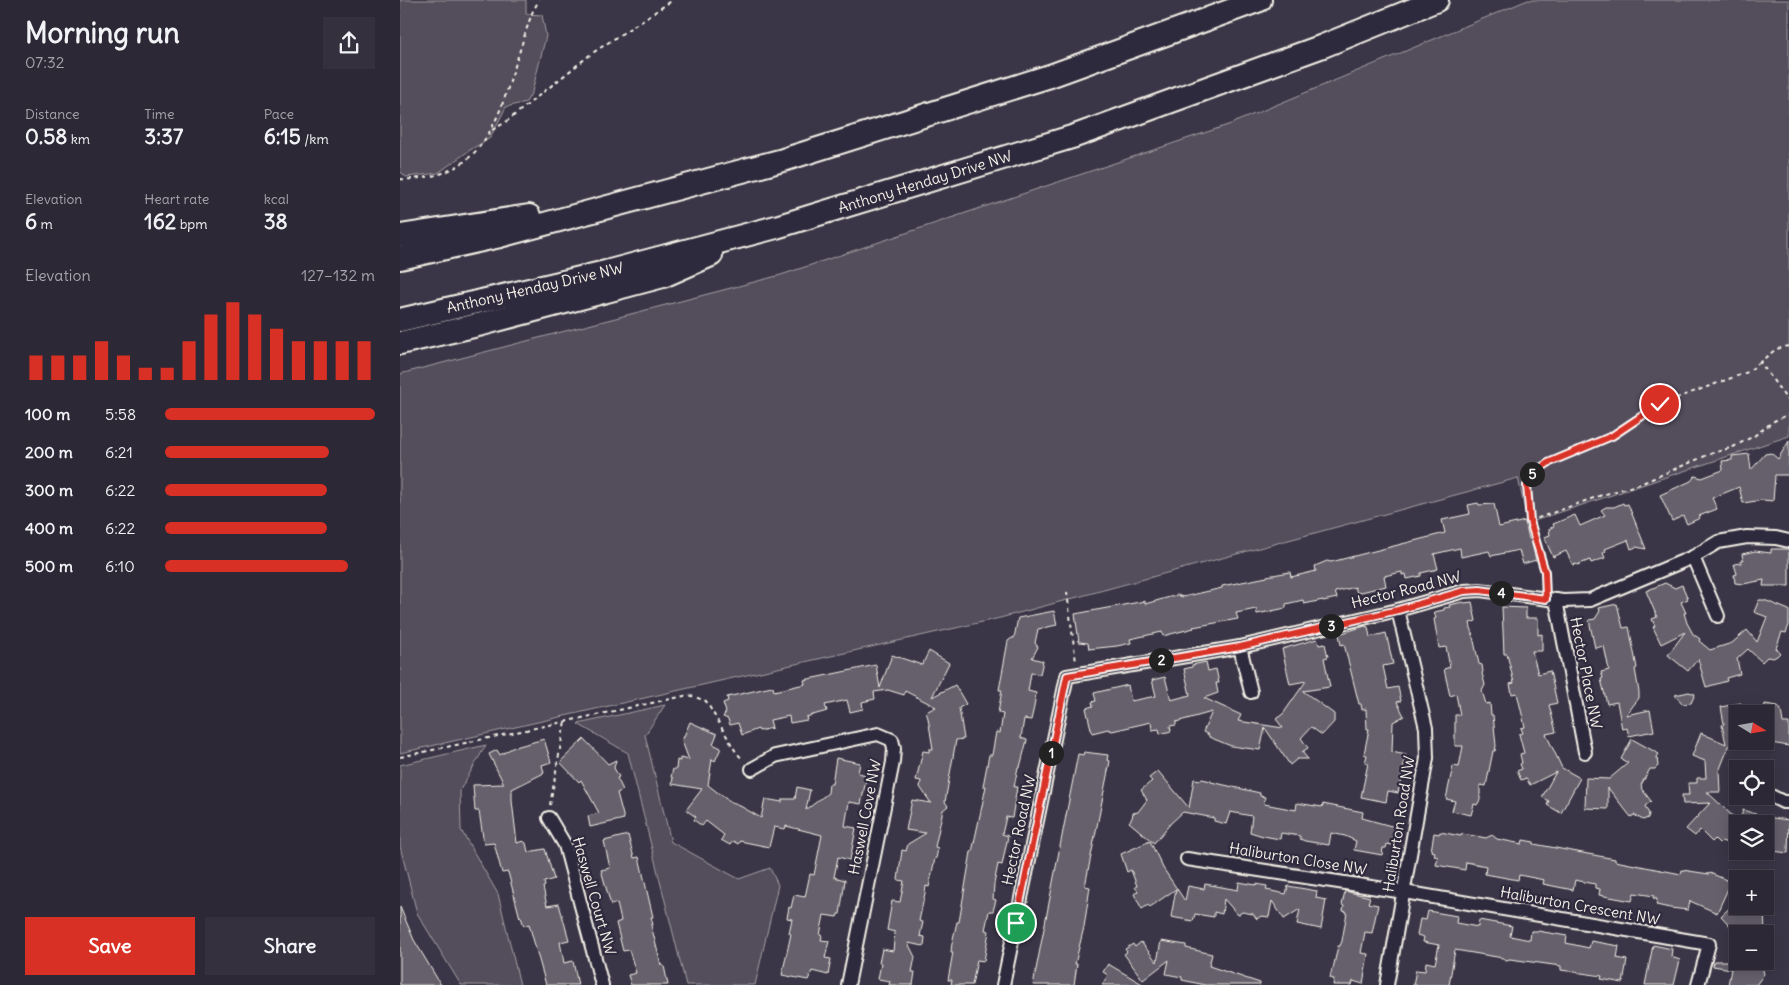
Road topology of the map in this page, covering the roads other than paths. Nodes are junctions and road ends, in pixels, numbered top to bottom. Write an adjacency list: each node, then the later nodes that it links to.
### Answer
1 (1260, 0): 3 (highway)
2 (1437, 0): 4 (highway, Anthony Henday Drive NW)
3 (622, 204): 5 (highway); 6 (highway)
4 (776, 227): 7 (highway, Anthony Henday Drive NW); 8 (highway)
5 (400, 236)
6 (400, 258)
7 (400, 320)
8 (400, 343)
9 (1789, 541): 10 (street, Hector Road NW)
10 (1693, 557): 11 (street, Hector Road NW); 13 (street)
11 (1551, 600): 12 (street, Hector Road NW); 16 (street, Hector Place NW)
12 (1398, 610): 14 (street, Hector Road NW); 22 (street, Haliburton Road NW)
13 (1718, 616)
14 (1240, 647): 15 (street); 25 (street, Hector Road NW)
15 (1251, 692)
16 (1585, 752)
17 (752, 769): 24 (street, Haswell Cove NW)
18 (1774, 798): 19 (street)
19 (1789, 802)
20 (549, 818): 23 (street, Haswell Court NW)
21 (1188, 859): 22 (street, Haliburton Close NW)
22 (1404, 892): 26 (street, Haliburton Road NW); 27 (street, Haliburton Crescent NW)
23 (602, 985)
24 (848, 985)
25 (1003, 985)
26 (1387, 985)
27 (1698, 985)

